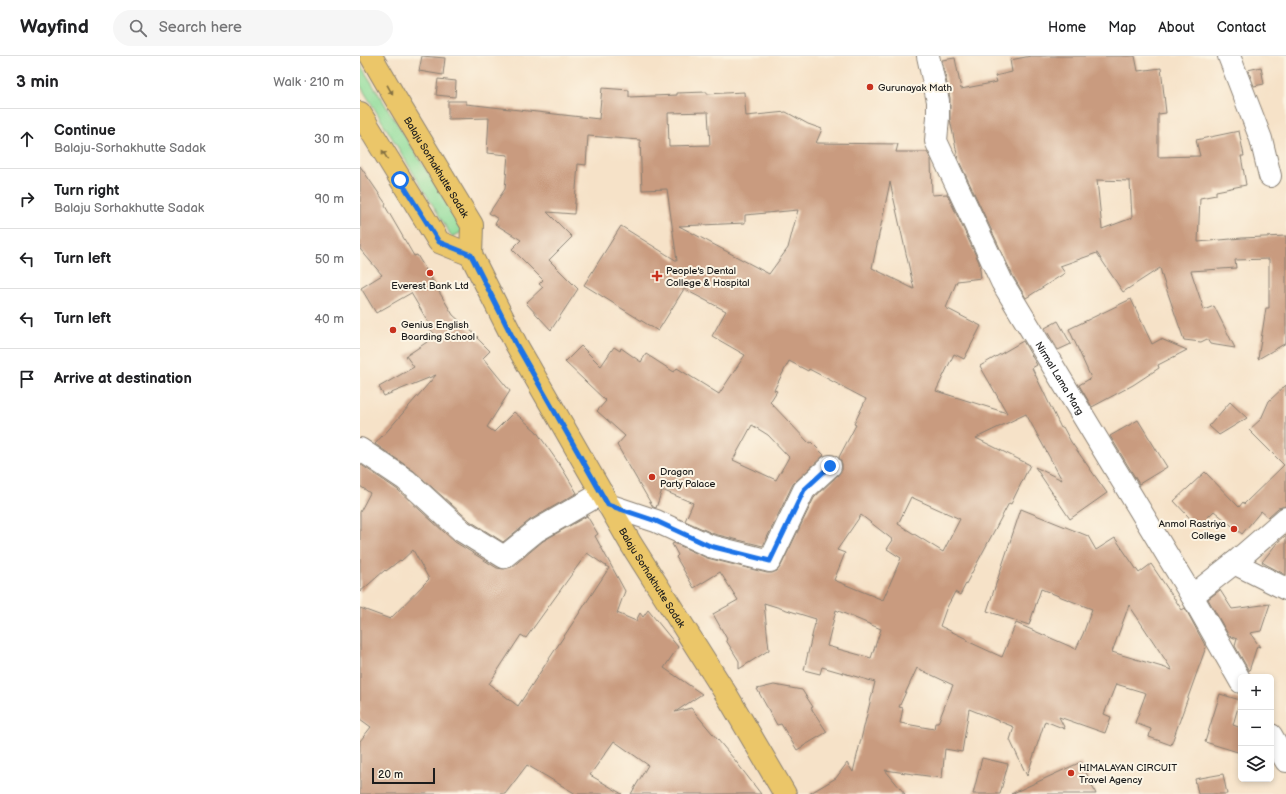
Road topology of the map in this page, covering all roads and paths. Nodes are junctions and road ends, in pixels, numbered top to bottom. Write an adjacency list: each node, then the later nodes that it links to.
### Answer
1 (371, 56): 6 (main road, Balaju Sorhakhutte Sadak, one-way to 6)
2 (928, 56): 13 (street, Nirmal Lama Marg)
3 (1229, 56): 5 (street)
4 (360, 113): 6 (main road, one-way to 4)
5 (1270, 176)
6 (471, 255): 9 (main road, Balaju Sorhakhutte Sadak)
7 (360, 448): 9 (street)
8 (830, 466): 9 (street)
9 (605, 499): 17 (main road, Balaju Sorhakhutte Sadak)
10 (1286, 518): 11 (street)
11 (1234, 563): 12 (street); 13 (street)
12 (1286, 589)
13 (1192, 596): 14 (street, Nirmal Lama Marg)
14 (1238, 677)
15 (1274, 740): 16 (street)
16 (1286, 761)
17 (785, 794)

